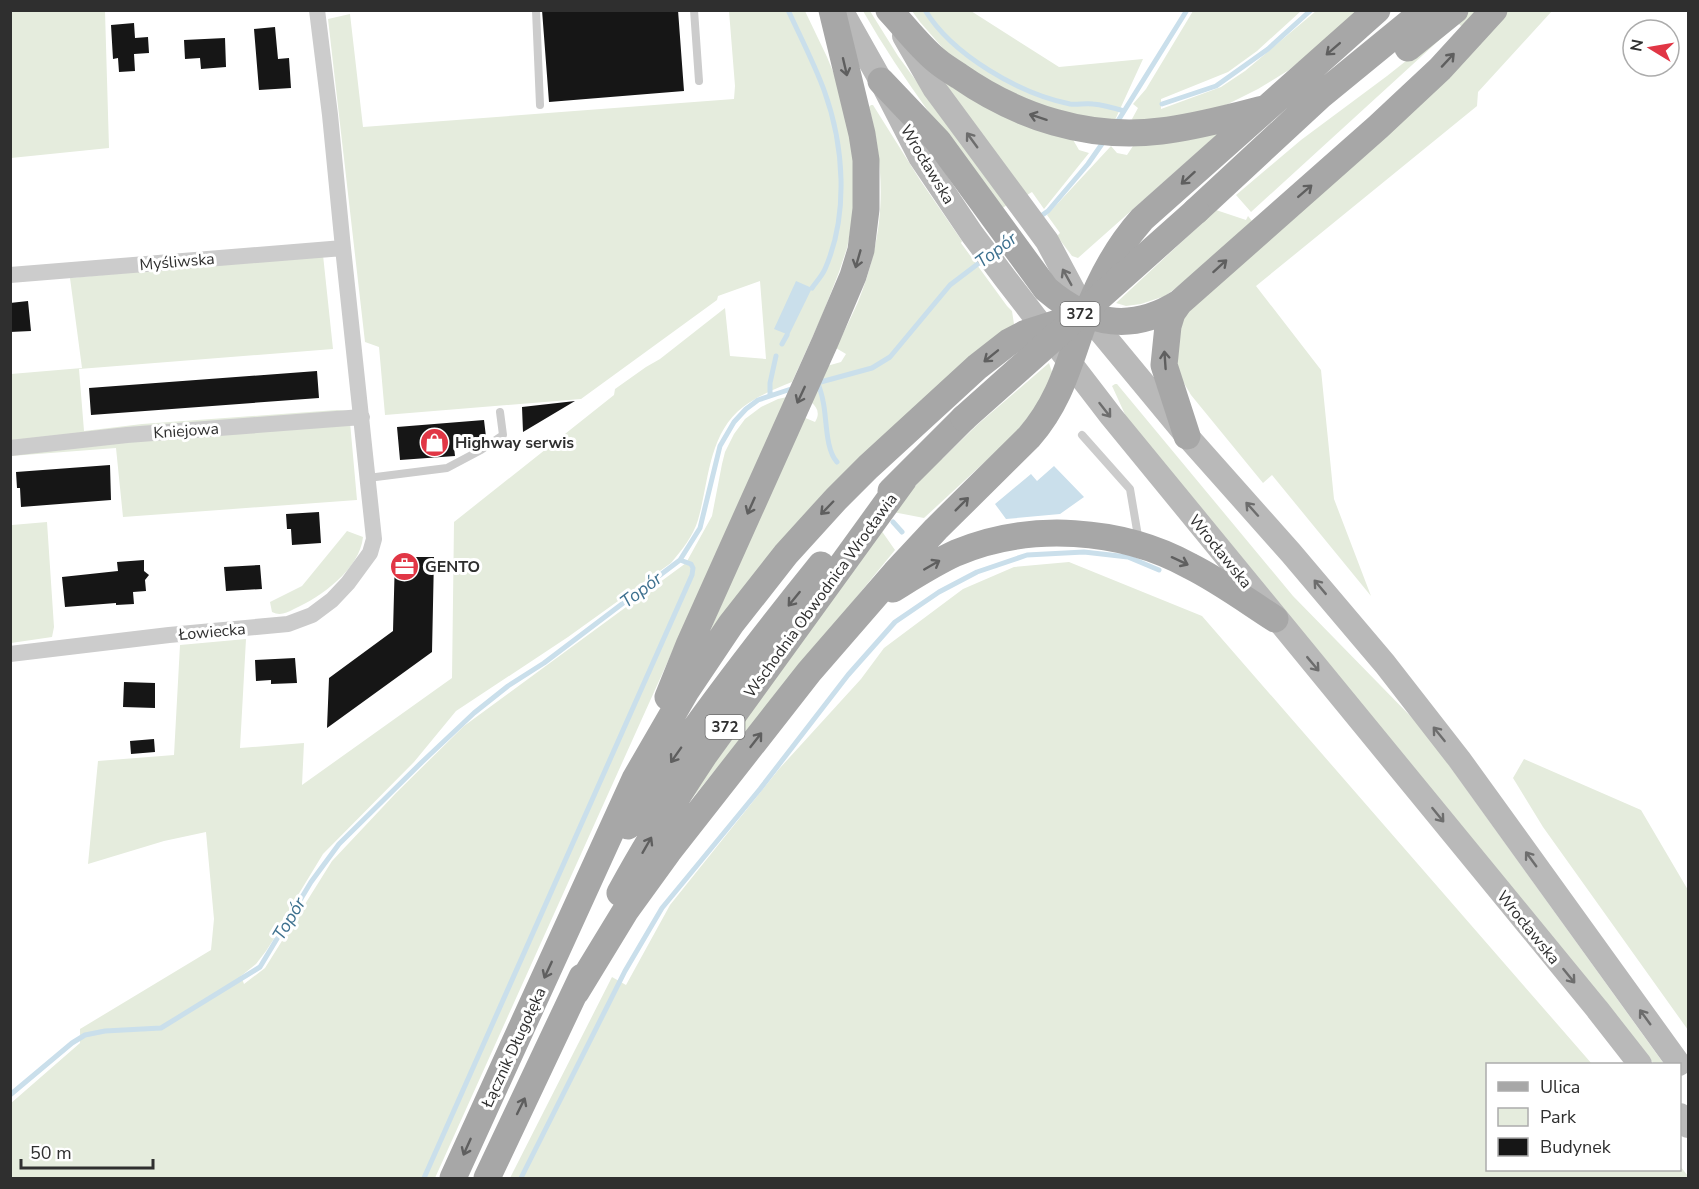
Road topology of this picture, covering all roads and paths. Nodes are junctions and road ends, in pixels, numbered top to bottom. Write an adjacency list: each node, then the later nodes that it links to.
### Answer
1 (317, 10): 17 (street)
2 (536, 10): 13 (lane)
3 (694, 10): 11 (lane)
4 (832, 10): 34 (main road, one-way to 34)
5 (841, 10): 12 (main road)
6 (889, 10): 14 (main road, one-way to 6); 20 (main road, one-way to 6)
7 (1377, 10): 14 (main road, one-way to 14)
8 (1425, 10): 15 (main road, Wschodnia Obwodnica Wrocławia / 372)
9 (1455, 10): 15 (main road, Wschodnia Obwodnica Wrocławia / 372)
10 (1494, 10): 19 (main road, one-way to 10)
11 (699, 81)
12 (881, 81): 16 (main road)
13 (540, 105)
14 (1265, 109): 20 (main road, one-way to 20)
15 (1235, 175): 29 (main road, Wschodnia Obwodnica Wrocławia / 372, bridge)
16 (983, 227): 20 (main road); 21 (main road, Wrocławska)
17 (343, 248): 18 (street, Myśliwska); 24 (street)
18 (10, 274)
19 (1179, 303): 20 (main road); 26 (main road, one-way to 19)
20 (1086, 314): 21 (main road); 22 (main road); 26 (main road)
21 (1042, 328): 22 (main road, Wrocławska); 34 (main road, one-way to 34)
22 (1070, 363): 31 (main road, one-way to 22); 32 (main road, Wrocławska, one-way to 32)
23 (500, 412): 28 (lane)
24 (362, 417): 27 (street, Kniejowa); 28 (street)
25 (1082, 435): 30 (lane)
26 (1187, 436): 38 (main road, one-way to 26)
27 (10, 448)
28 (368, 478): 33 (street, Łowiecka)
29 (904, 479): 35 (main road, Wschodnia Obwodnica Wrocławia / 372, one-way to 35); 36 (main road, Wschodnia Obwodnica Wrocławia / 372, one-way to 29)
30 (1140, 545): 31 (main road, one-way to 30); 32 (main road, one-way to 32)
31 (864, 608): 36 (main road, one-way to 31)
32 (1275, 619): 37 (main road, Wrocławska, one-way to 37)
33 (10, 654)
34 (635, 779): 35 (main road)
35 (573, 916): 39 (main road, Łącznik Długołęka / 372, one-way to 39)
36 (576, 993): 40 (main road, Łącznik Długołęka / 372, one-way to 36)
37 (1638, 1063)
38 (1678, 1063)
39 (453, 1179)
40 (487, 1179)

